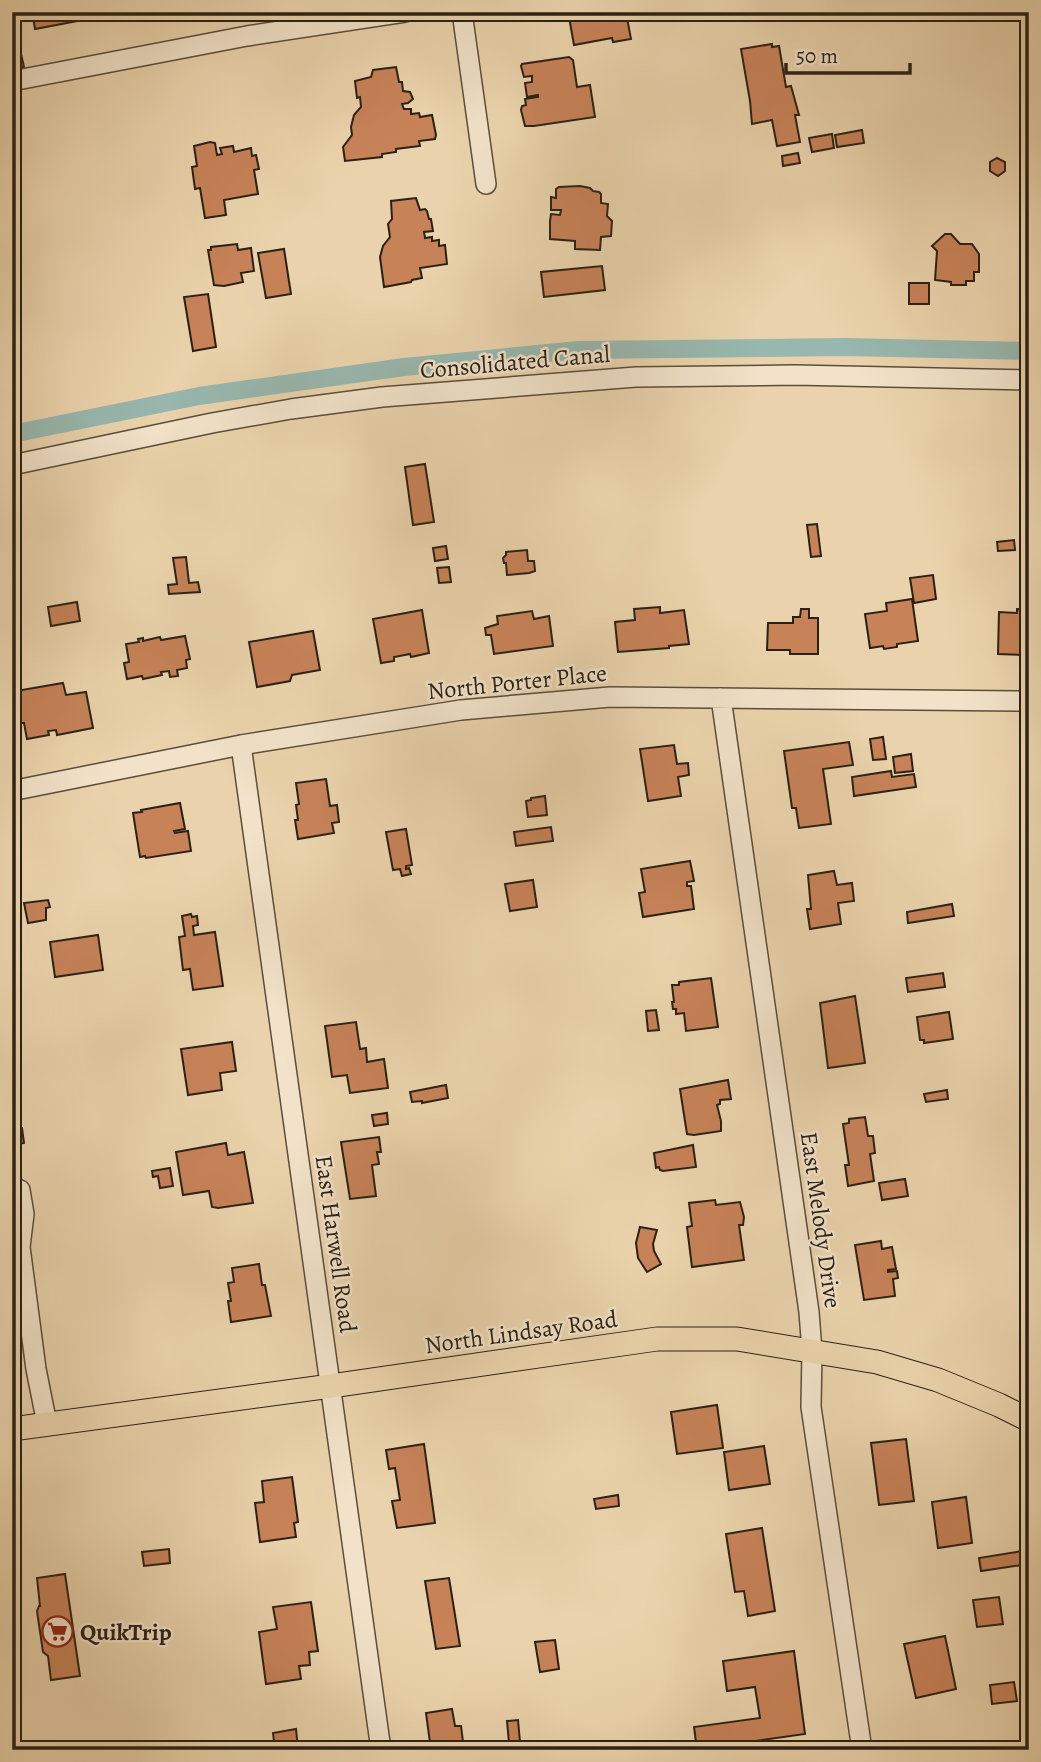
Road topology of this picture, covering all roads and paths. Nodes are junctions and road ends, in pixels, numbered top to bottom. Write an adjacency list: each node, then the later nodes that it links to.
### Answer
1 (405, 12): 3 (street)
2 (462, 12): 4 (street)
3 (12, 80)
4 (486, 184)
5 (1029, 380): 6 (street, Consolidated Canal)
6 (12, 465)
7 (721, 698): 8 (street, North Porter Place); 9 (street, North Porter Place); 15 (street, East Melody Drive)
8 (1029, 701)
9 (241, 745): 10 (street, North Porter Place); 16 (street, East Harwell Road)
10 (16, 790)
11 (12, 1186): 12 (street)
12 (17, 1227): 13 (street)
13 (18, 1277): 14 (street)
14 (21, 1324): 18 (street)
15 (812, 1351): 16 (main road, North Lindsay Road); 17 (main road, North Lindsay Road); 21 (street, East Melody Drive)
16 (331, 1386): 18 (main road, North Lindsay Road); 20 (street, East Harwell Road)
17 (1029, 1420)
18 (47, 1424): 19 (main road, North Lindsay Road)
19 (12, 1429)
20 (381, 1750)
21 (862, 1750)

